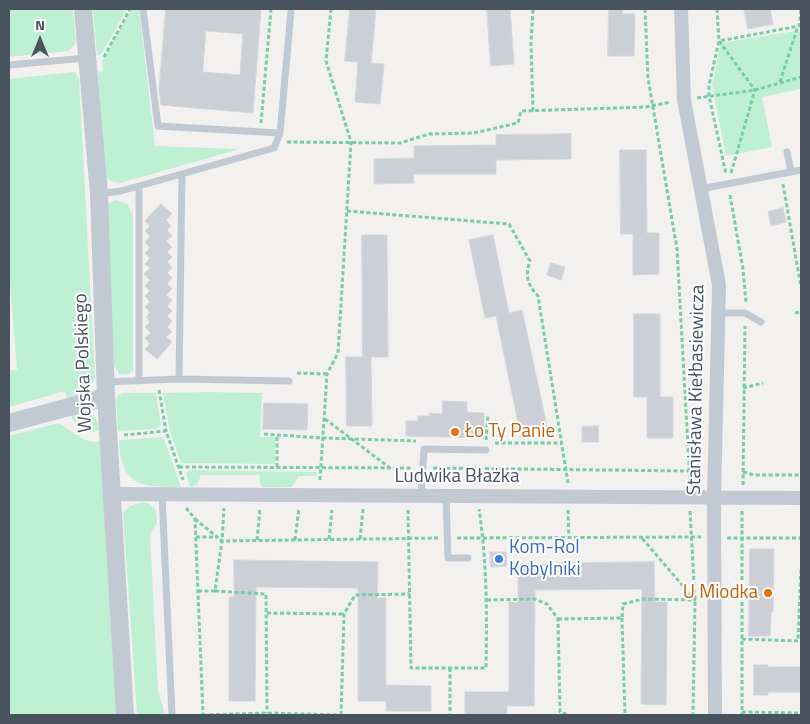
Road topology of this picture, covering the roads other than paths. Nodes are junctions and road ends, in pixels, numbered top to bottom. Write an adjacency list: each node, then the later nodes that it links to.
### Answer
1 (83, 9): 5 (street, Wojska Polskiego)
2 (144, 9): 7 (lane)
3 (681, 9): 13 (street, Stanisława Kiełbasiewicza)
4 (291, 11): 7 (lane)
5 (86, 58): 6 (lane); 14 (street, Wojska Polskiego)
6 (9, 65)
7 (280, 133): 11 (lane)
8 (787, 152): 10 (lane)
9 (801, 170): 10 (lane)
10 (791, 172): 13 (lane)
11 (182, 174): 12 (lane); 17 (lane)
12 (139, 186): 14 (lane); 18 (lane)
13 (700, 188): 15 (street, Stanisława Kiełbasiewicza)
14 (99, 194): 20 (street, Wojska Polskiego)
15 (718, 313): 16 (lane); 27 (street, Stanisława Kiełbasiewicza)
16 (761, 322)
17 (179, 379): 18 (lane); 19 (lane)
18 (139, 380): 20 (lane)
19 (289, 381)
20 (105, 390): 21 (street); 23 (street, Wojska Polskiego)
21 (9, 423)
22 (486, 447): 25 (lane)
23 (112, 494): 24 (street, Ludwika Błażka); 30 (street, Wojska Polskiego)
24 (162, 494): 25 (street, Ludwika Błażka); 31 (lane)
25 (414, 496): 26 (street, Ludwika Błażka)
26 (446, 496): 27 (street, Ludwika Błażka); 29 (lane)
27 (714, 498): 28 (street, Ludwika Błażka); 32 (street, Stanisława Kiełbasiewicza)
28 (801, 498)
29 (468, 558)
30 (125, 715)
31 (172, 715)
32 (715, 715)

